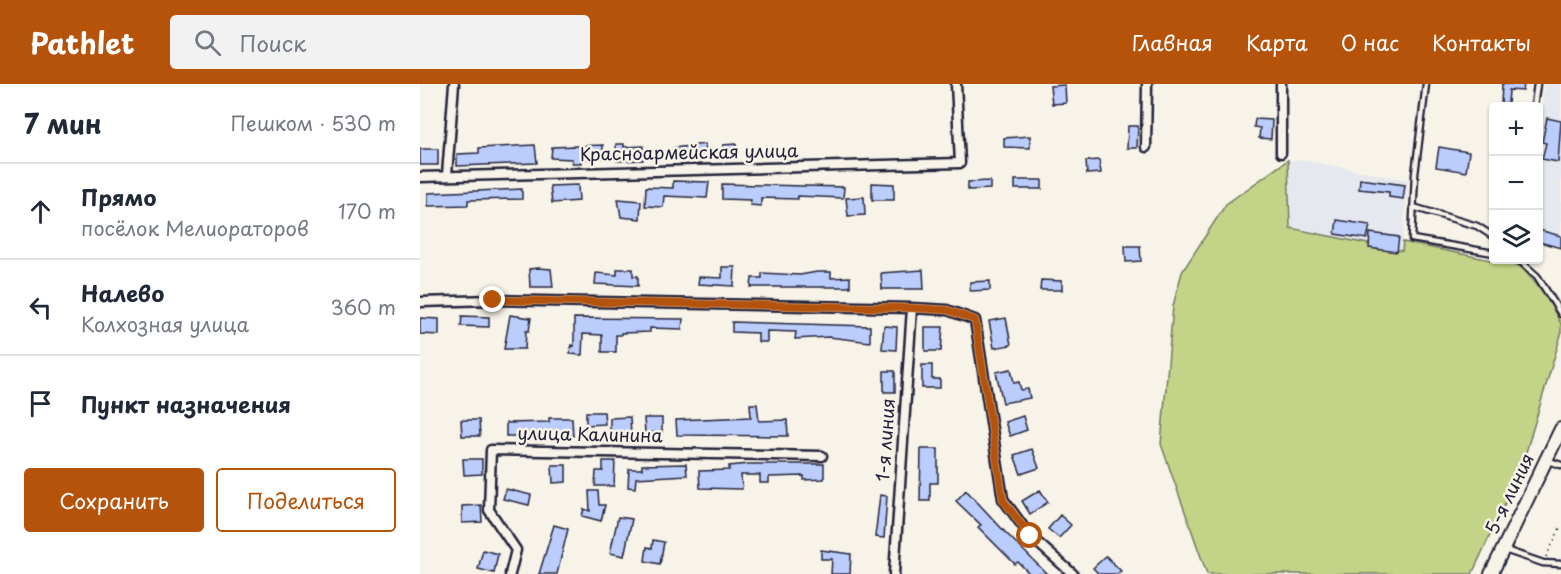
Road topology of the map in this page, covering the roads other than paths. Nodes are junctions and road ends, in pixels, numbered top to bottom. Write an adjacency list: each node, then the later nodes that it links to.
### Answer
1 (454, 84): 10 (street)
2 (956, 84): 10 (street, Красноармейская улица)
3 (1147, 84): 8 (street)
4 (1281, 84): 9 (street)
5 (1426, 84): 12 (lane)
6 (1537, 84): 7 (lane)
7 (1535, 102)
8 (1146, 147)
9 (1281, 153)
10 (447, 175): 11 (street, Красноармейская улица)
11 (420, 177)
12 (1413, 207): 13 (lane); 14 (lane)
13 (1489, 233)
14 (1489, 252)
15 (1524, 264): 18 (lane)
16 (420, 302): 17 (street)
17 (912, 308): 26 (street, 1-я линия); 27 (street)
18 (1561, 314)
19 (1561, 429): 21 (street, 5-я линия)
20 (822, 456): 25 (street, улица Калинина)
21 (1546, 460): 22 (lane); 23 (street, 5-я линия)
22 (1561, 465)
23 (1503, 549): 24 (lane); 28 (street, 5-я линия)
24 (1561, 564)
25 (510, 574)
26 (894, 574)
27 (1073, 574)
28 (1491, 574)

